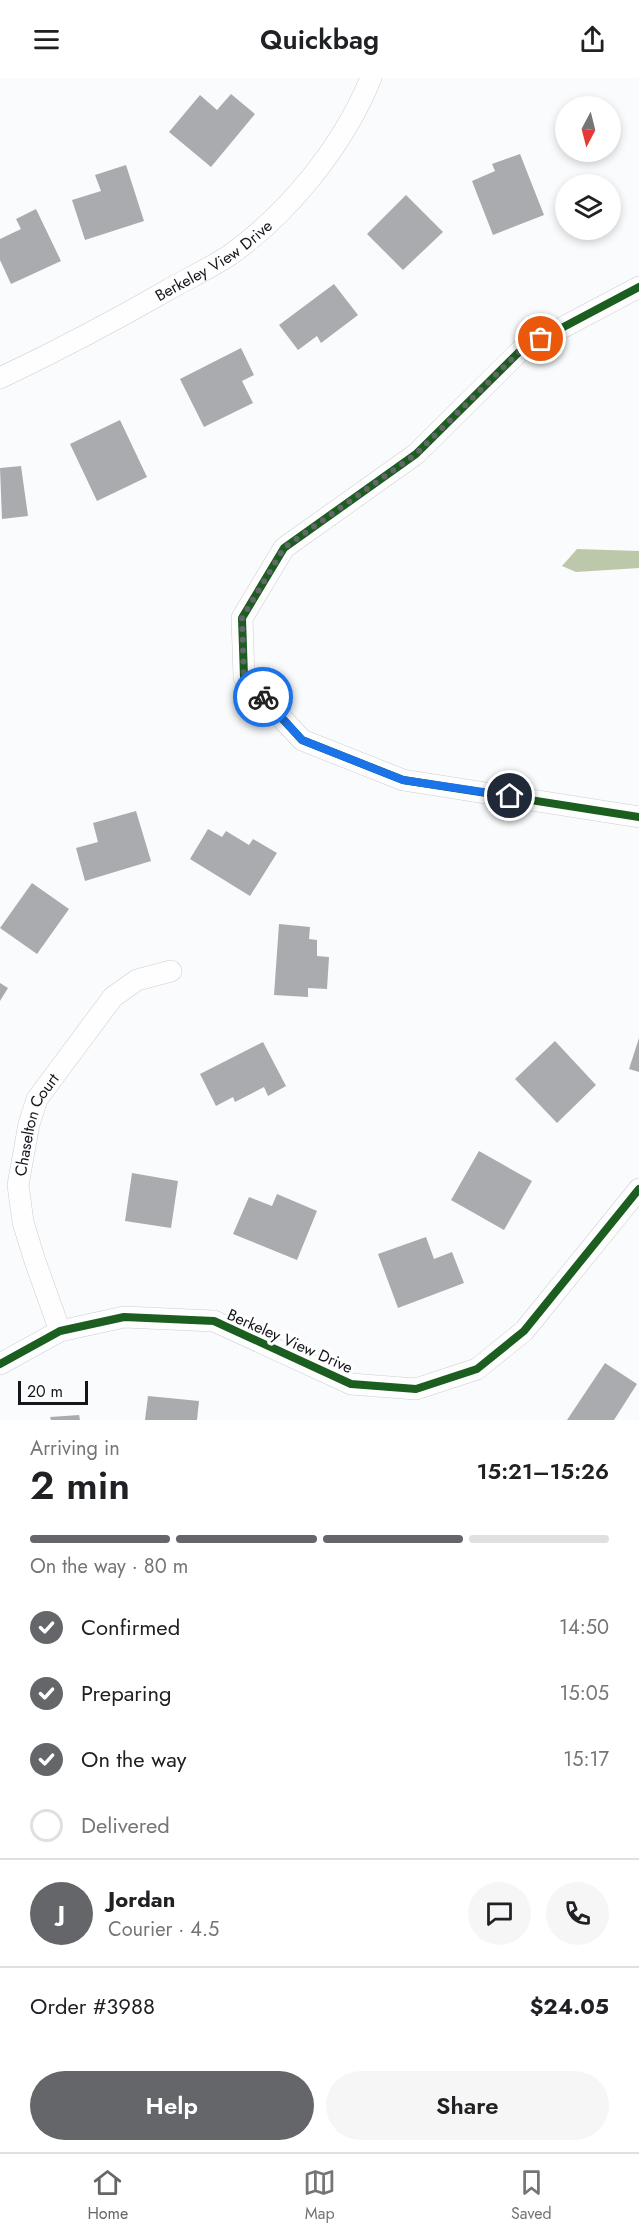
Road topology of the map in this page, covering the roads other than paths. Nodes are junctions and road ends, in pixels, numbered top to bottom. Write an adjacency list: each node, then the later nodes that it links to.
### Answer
1 (371, 78): 3 (street, Berkeley View Drive)
2 (639, 287): 4 (street)
3 (0, 378)
4 (639, 817)
5 (171, 971): 7 (street, Chaselton Court)
6 (639, 1189): 7 (street, Berkeley View Drive)
7 (60, 1331): 8 (street, Berkeley View Drive)
8 (0, 1364)

